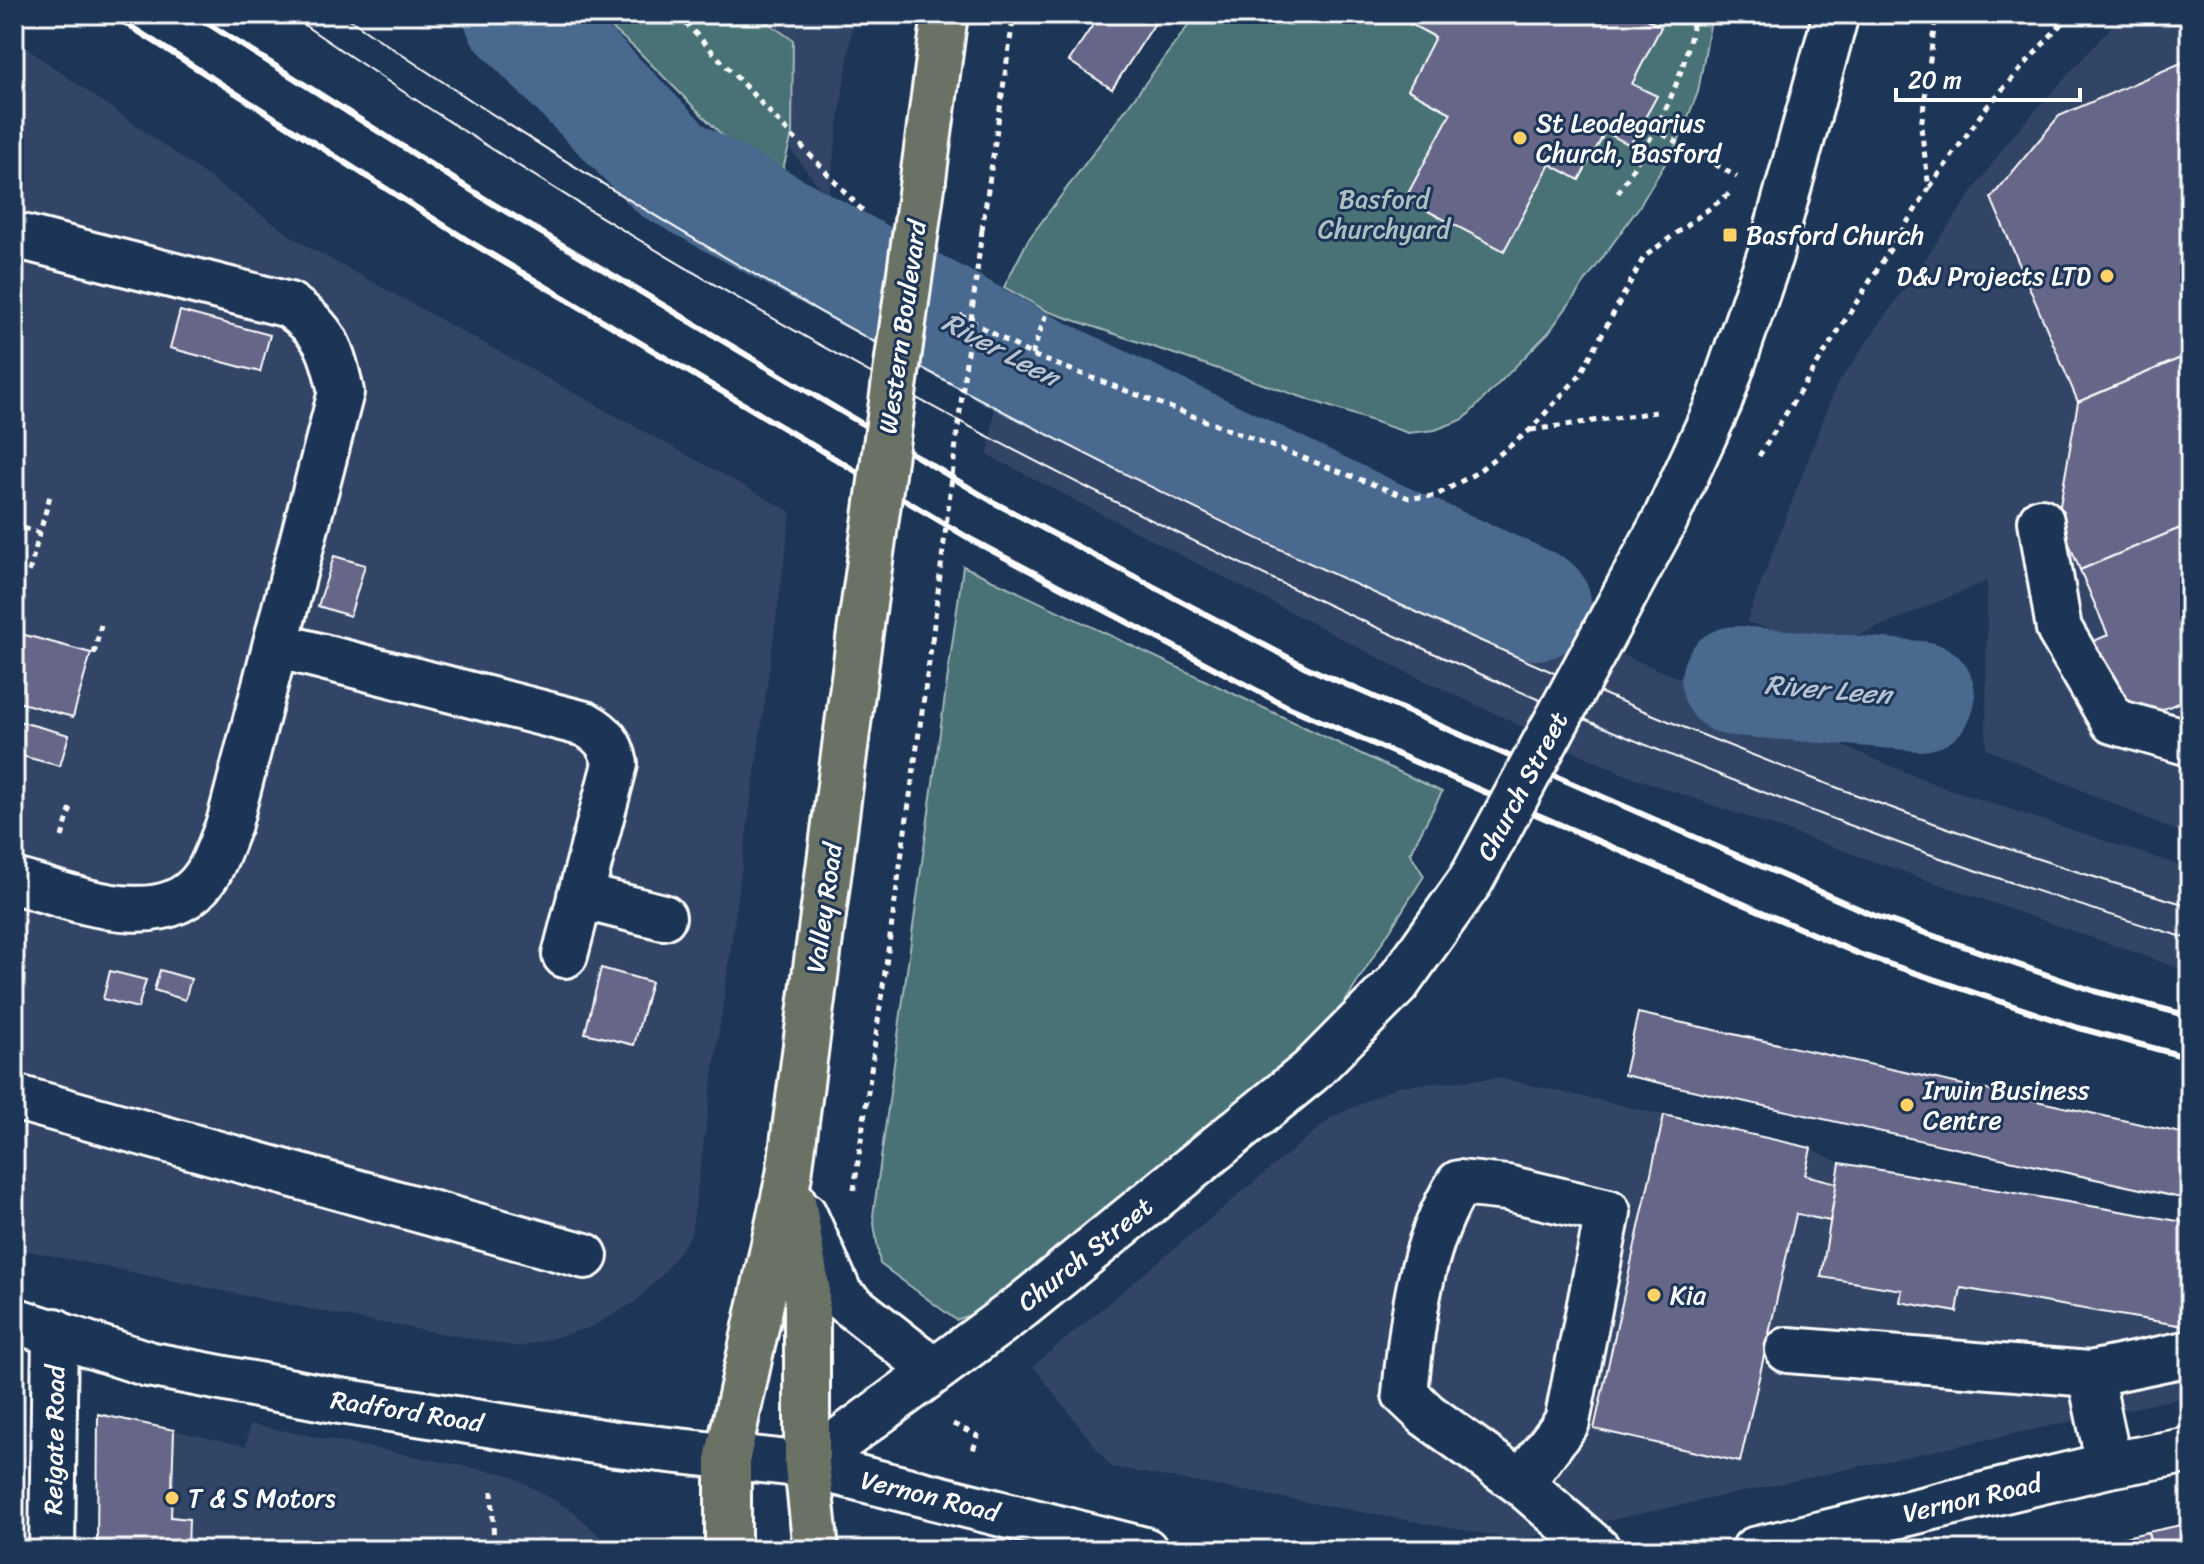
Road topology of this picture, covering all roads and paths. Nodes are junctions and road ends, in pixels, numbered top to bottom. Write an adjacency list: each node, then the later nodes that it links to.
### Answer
1 (677, 14): 14 (path)
2 (945, 14): 28 (highway, Western Boulevard, bridge)
3 (1014, 14): 40 (path, bridge)
4 (1694, 14): 9 (path)
5 (1836, 14): 19 (street, Church Street)
6 (1936, 14): 11 (path)
7 (2070, 14): 11 (path)
8 (1642, 122): 9 (path)
9 (1656, 130): 10 (path); 13 (path)
10 (1744, 182)
11 (1929, 188): 21 (path)
12 (1732, 191): 20 (path)
13 (1618, 193)
14 (868, 216)
15 (14, 235): 29 (street)
16 (951, 306): 18 (path)
17 (1047, 311): 18 (path)
18 (1032, 355): 20 (path)
19 (1719, 403): 20 (path); 45 (street, Church Street, bridge)
20 (1530, 430)
21 (1755, 463)
22 (51, 492): 25 (path)
23 (2041, 521): 31 (street)
24 (23, 528): 25 (path)
25 (40, 533): 26 (path)
26 (29, 572)
27 (101, 625): 30 (path)
28 (859, 640): 39 (highway, Valley Road)
29 (276, 645): 34 (street); 35 (street)
30 (94, 654)
31 (2190, 743)
32 (72, 804): 33 (path)
33 (60, 843)
34 (14, 881)
35 (580, 896): 36 (street); 37 (street)
36 (663, 917)
37 (565, 955)
38 (14, 1097): 41 (street)
39 (789, 1175): 45 (street); 48 (highway, Valley Road); 49 (highway, Valley Road)
40 (854, 1192)
41 (585, 1256)
42 (34, 1326): 48 (street, Radford Road); 54 (street, Reigate Road)
43 (1788, 1350): 46 (street)
44 (2190, 1353): 46 (street)
45 (934, 1370): 49 (street, Church Street)
46 (2090, 1374): 50 (street)
47 (2190, 1450): 50 (street, Vernon Road)
48 (728, 1456): 49 (street, Radford Road); 56 (highway, Valley Road)
49 (807, 1465): 53 (street, Vernon Road); 57 (highway, Valley Road)
50 (2109, 1465): 59 (street, Vernon Road)
51 (1521, 1483): 51 (street); 58 (street)
52 (492, 1491): 55 (path)
53 (1135, 1549)
54 (52, 1550)
55 (494, 1550)
56 (728, 1550)
57 (816, 1550)
58 (1598, 1550)
59 (1754, 1550)

